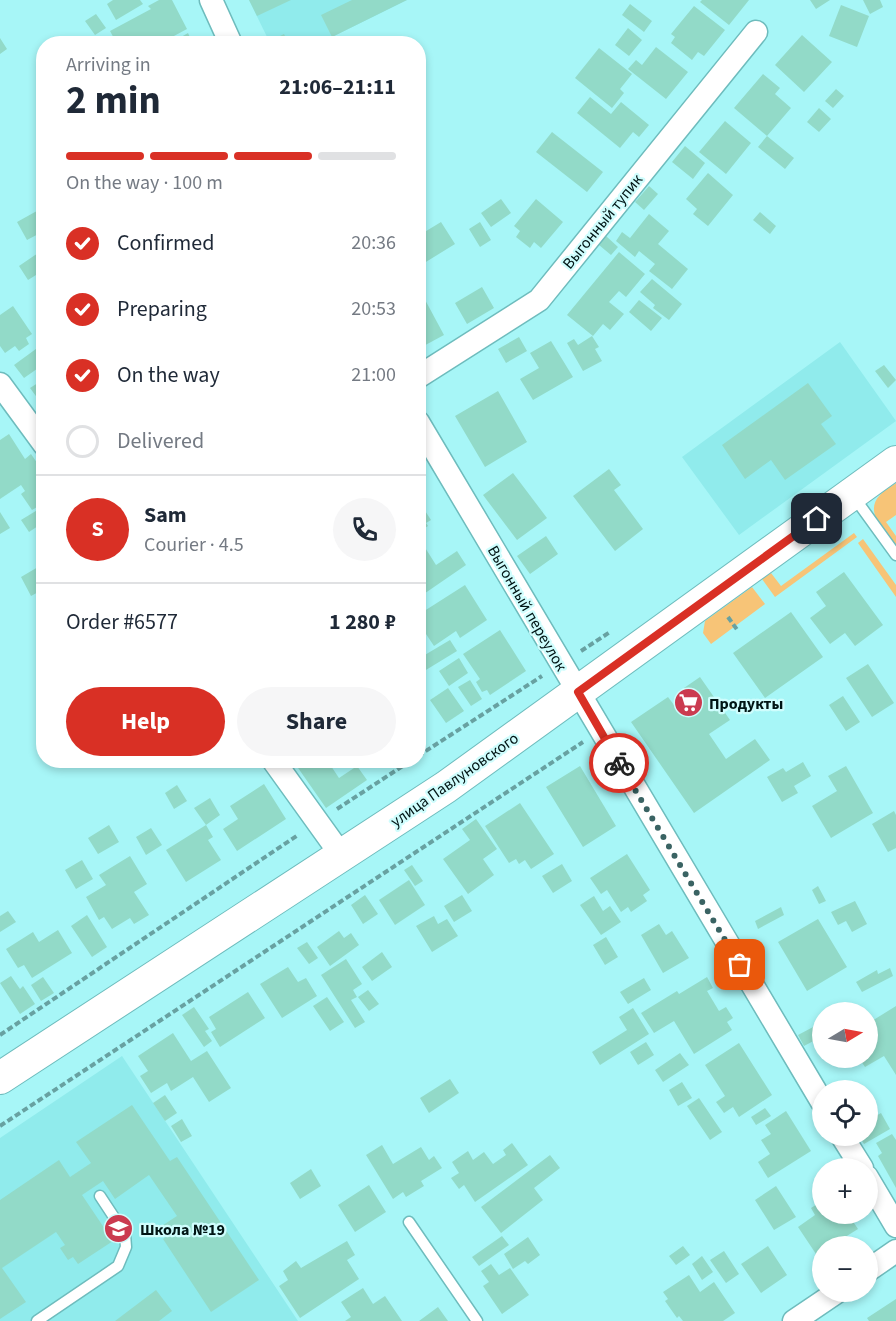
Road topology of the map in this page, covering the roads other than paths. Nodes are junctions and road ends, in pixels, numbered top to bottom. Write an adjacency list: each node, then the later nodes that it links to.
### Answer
1 (211, 0): 3 (street)
2 (756, 32): 4 (street, Выгонный тупик)
3 (227, 36)
4 (426, 372)
5 (0, 384): 6 (street)
6 (36, 433)
7 (426, 436): 11 (street, Выгонный переулок)
8 (896, 462): 9 (street, улица Павлуновского)
9 (852, 494): 10 (lane); 11 (street, улица Павлуновского)
10 (896, 555)
11 (578, 692): 13 (street, улица Павлуновского); 15 (street, Выгонный переулок)
12 (279, 768): 13 (street)
13 (342, 856): 14 (street, улица Павлуновского)
14 (0, 1078)
15 (812, 1085)
16 (100, 1196): 23 (lane)
17 (878, 1196): 19 (street)
18 (409, 1222): 24 (lane)
19 (896, 1226)
20 (896, 1251): 21 (street)
21 (878, 1263)
22 (822, 1302): 25 (street)
23 (37, 1321)
24 (477, 1321)
25 (794, 1321)

